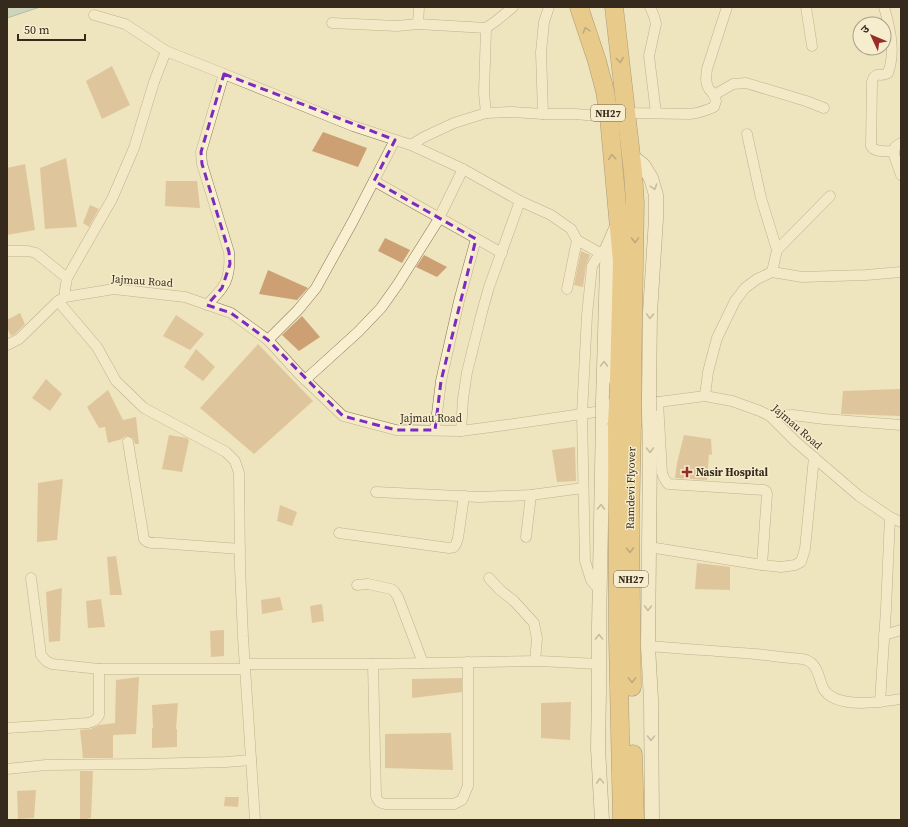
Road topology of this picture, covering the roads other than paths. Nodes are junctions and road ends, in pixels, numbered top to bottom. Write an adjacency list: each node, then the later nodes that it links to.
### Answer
1 (419, 7): 12 (street)
2 (513, 7): 13 (street)
3 (549, 7): 22 (street)
4 (579, 7): 23 (highway, NH27, one-way to 4)
5 (614, 7): 20 (highway, NH27, one-way to 20)
6 (650, 7): 21 (street)
7 (727, 7): 17 (street)
8 (806, 7): 14 (street)
9 (884, 7): 27 (street)
10 (94, 15): 15 (street)
11 (332, 24): 12 (street)
12 (418, 24): 13 (street)
13 (486, 28): 19 (street)
14 (812, 46)
15 (166, 51): 16 (street); 44 (street)
16 (224, 74): 25 (street); 47 (street)
17 (714, 94): 18 (street); 21 (street)
18 (824, 108)
19 (486, 113): 22 (street); 26 (street)
20 (627, 113): 21 (street); 23 (street); 28 (highway, NH27)
21 (656, 113)
22 (543, 114): 23 (street)
23 (609, 117): 35 (highway, NH27, one-way to 23)
24 (747, 134): 39 (street)
25 (395, 140): 26 (street); 31 (street)
26 (411, 145): 29 (street)
27 (897, 147): 30 (street)
28 (631, 156): 51 (highway, Ramdevi Flyover / NH27, one-way to 51); 53 (main road, one-way to 53)
29 (463, 169): 33 (street); 34 (street)
30 (901, 176)
31 (374, 181): 34 (street); 48 (street)
32 (830, 196): 39 (street)
33 (520, 201): 37 (street); 41 (street)
34 (440, 218): 36 (street); 50 (street)
35 (619, 224): 38 (main road); 51 (highway, Ramdevi Flyover / NH27)
36 (476, 239): 41 (street); 57 (street)
37 (577, 240): 38 (street); 45 (street)
38 (604, 250): 54 (street); 75 (main road, one-way to 38, bridge)
39 (776, 250): 42 (street)
40 (7, 251): 44 (street)
41 (502, 253): 58 (street)
42 (772, 272): 43 (street); 52 (street)
43 (901, 272)
44 (67, 278): 46 (street)
45 (566, 289)
46 (62, 299): 47 (street, Jajmau Road); 49 (street); 70 (street)
47 (207, 304): 48 (street, Jajmau Road)
48 (268, 340): 50 (street, Jajmau Road)
49 (7, 345)
50 (305, 380): 57 (street, Jajmau Road)
51 (626, 383): 93 (highway, Ramdevi Flyover / NH27, bridge); 94 (highway, Ramdevi Flyover / NH27, one-way to 94, bridge)
52 (705, 396): 53 (street, Jajmau Road); 55 (street, Jajmau Road)
53 (652, 403): 54 (street, Jajmau Road); 69 (main road, one-way to 69); 71 (street)
54 (582, 414): 58 (street, Jajmau Road); 61 (street)
55 (770, 416): 56 (street); 60 (street, Jajmau Road)
56 (901, 426)
57 (435, 430): 58 (street, Jajmau Road)
58 (461, 431)
59 (128, 442): 70 (street)
60 (814, 457): 65 (street, Jajmau Road); 71 (street)
61 (583, 488): 63 (street); 75 (street)
62 (376, 492): 64 (street)
63 (531, 495): 64 (street); 68 (street)
64 (464, 496): 67 (street)
65 (890, 516): 66 (street, Jajmau Road); 77 (street)
66 (901, 522)
67 (339, 533)
68 (526, 537)
69 (649, 547): 71 (street); 78 (main road, one-way to 78)
70 (240, 549): 84 (street)
71 (762, 565)
72 (31, 578): 85 (street)
73 (489, 578): 79 (street)
74 (357, 585): 81 (street)
75 (600, 591): 83 (main road, one-way to 75)
76 (901, 630): 77 (street)
77 (884, 635): 87 (street)
78 (648, 646): 87 (street); 95 (main road, one-way to 95)
79 (535, 661): 80 (street); 83 (street)
80 (468, 662): 81 (street); 82 (street)
81 (423, 663): 82 (street)
82 (373, 664): 84 (street)
83 (599, 664): 92 (main road, one-way to 83)
84 (245, 666): 85 (street); 89 (street)
85 (99, 669): 88 (street)
86 (901, 699): 87 (street)
87 (880, 702)
88 (7, 728)
89 (251, 760): 90 (street); 91 (street)
90 (7, 769)
91 (255, 820)
92 (602, 820)
93 (622, 820)
94 (635, 820)
95 (652, 820)

